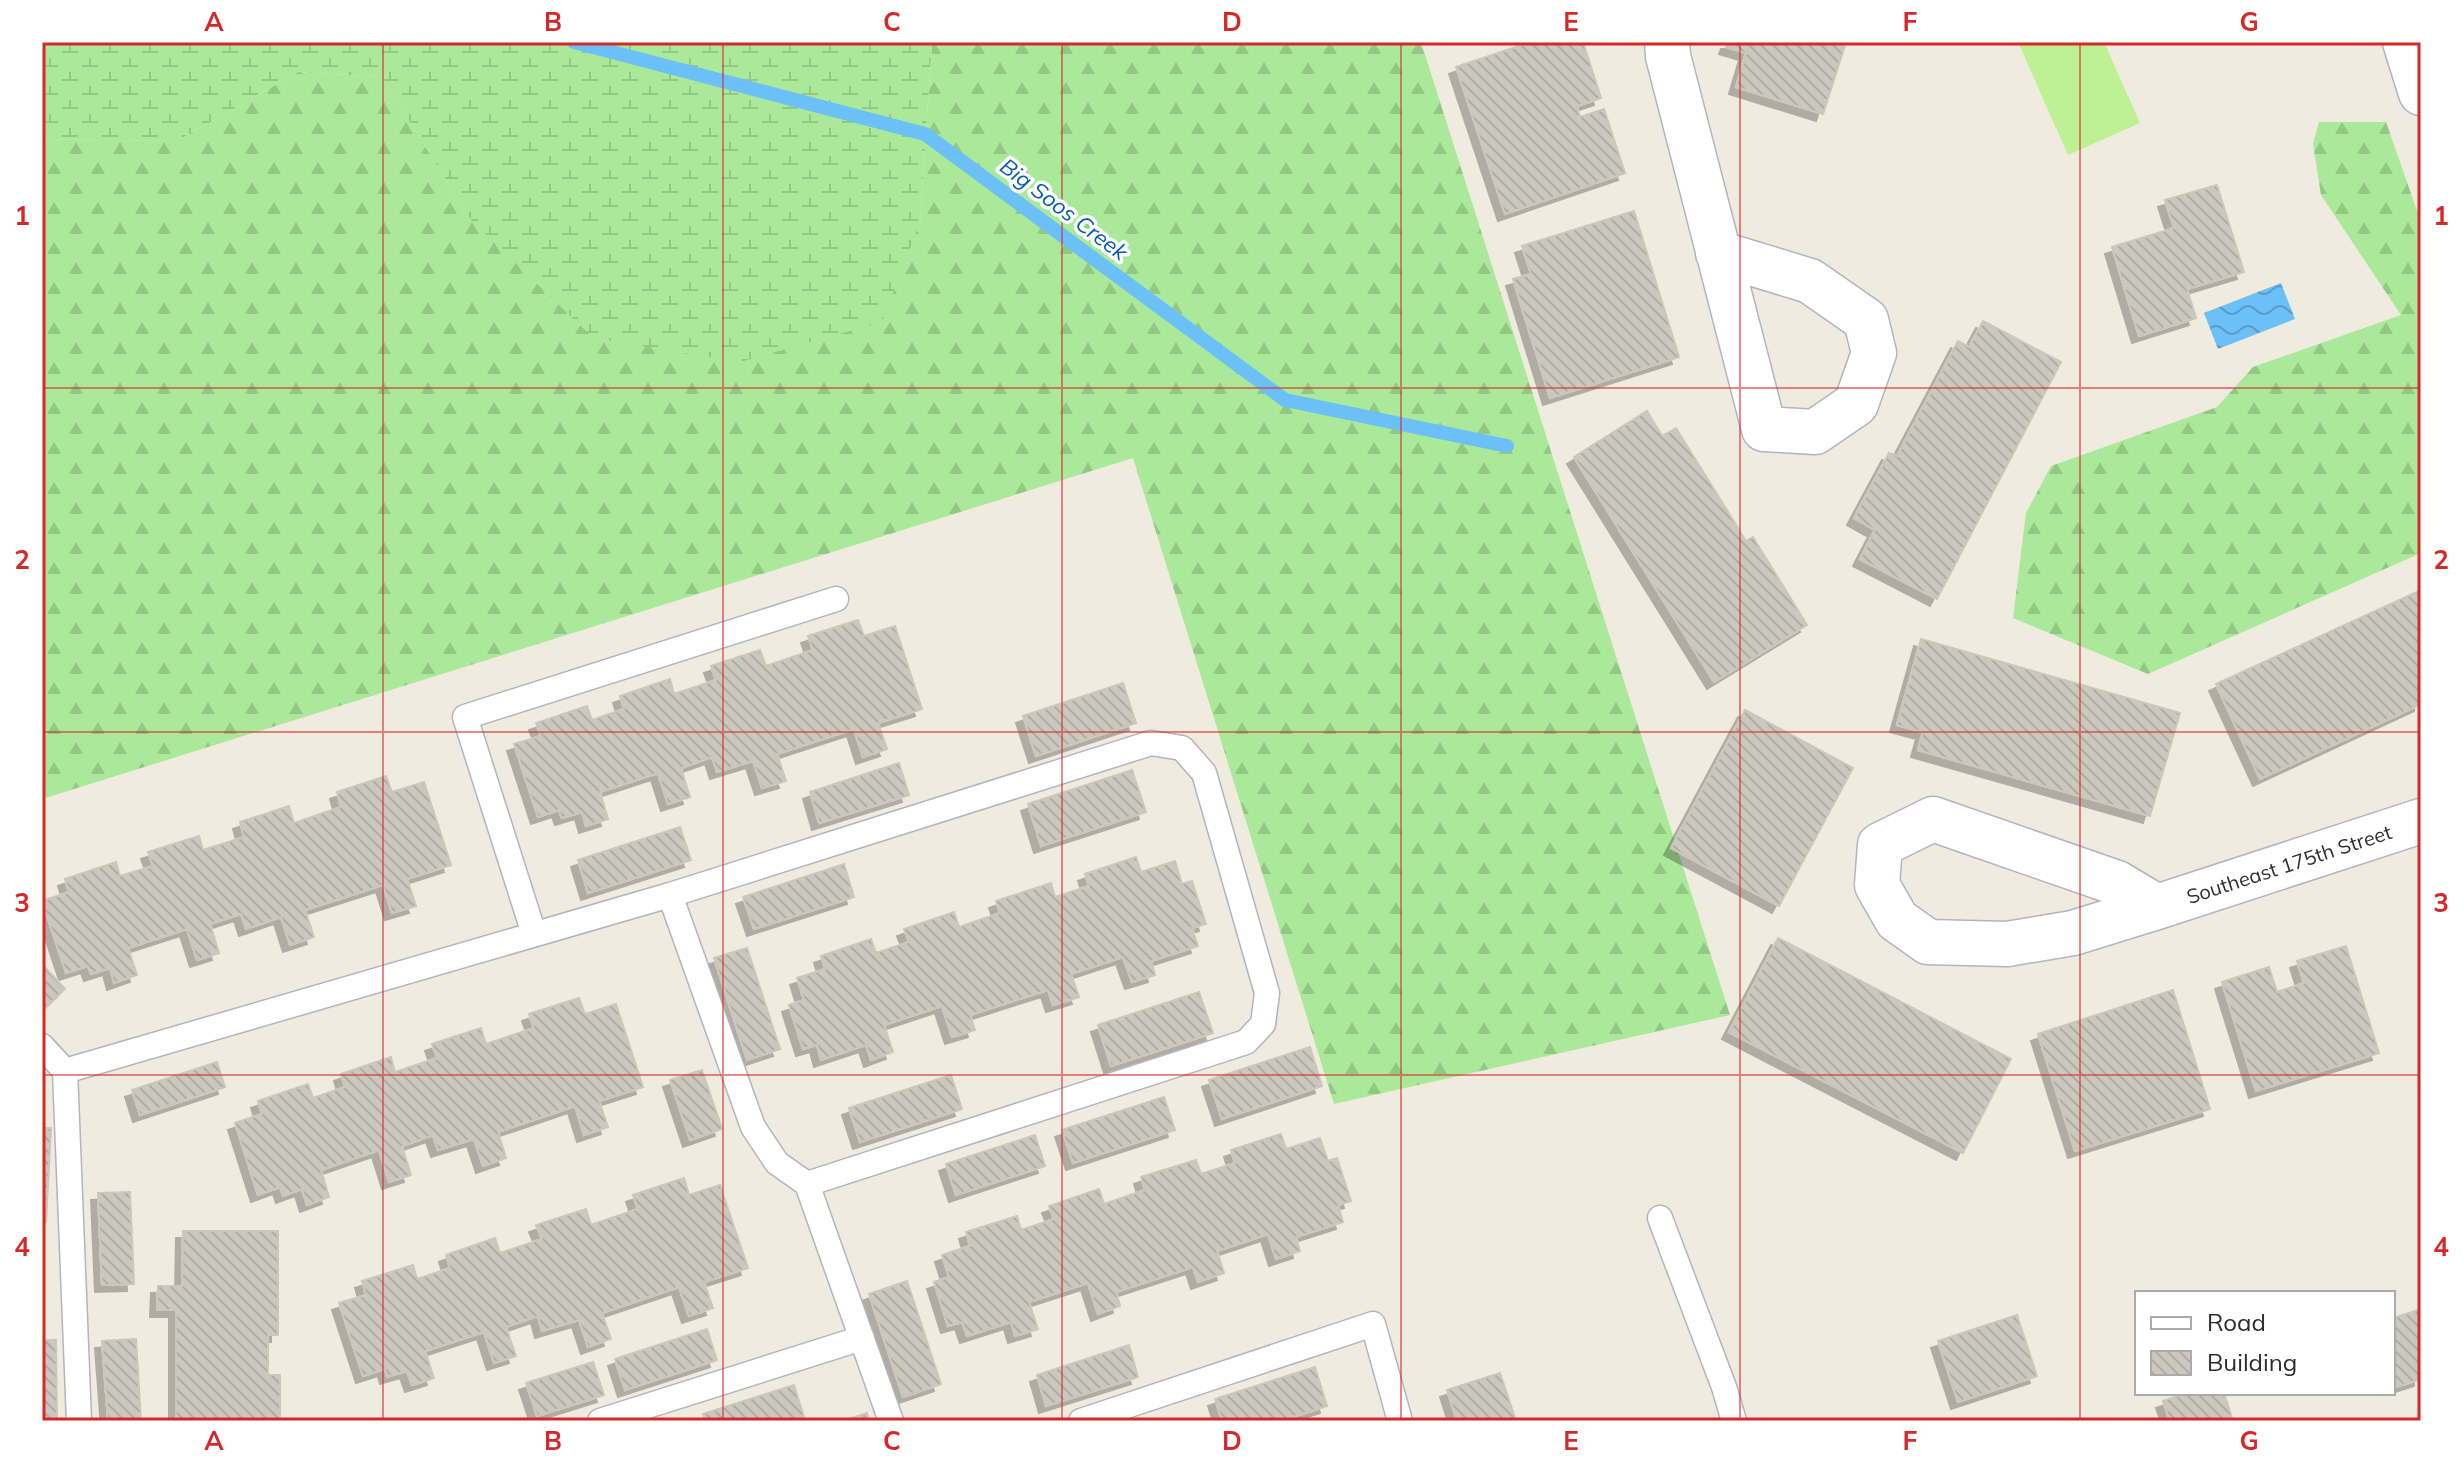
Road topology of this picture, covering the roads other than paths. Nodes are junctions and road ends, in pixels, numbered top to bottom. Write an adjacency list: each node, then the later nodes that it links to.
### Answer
1 (1667, 42): 4 (street)
2 (2405, 42): 3 (street)
3 (2421, 93)
4 (1718, 253)
5 (836, 599): 9 (lane)
6 (2421, 821): 8 (street, Southeast 175th Street)
7 (670, 895): 9 (lane); 12 (lane); 12 (lane)
8 (2157, 907): 8 (street, Southeast 175th Street)
9 (534, 934): 11 (lane)
10 (42, 1046): 11 (lane)
11 (65, 1071): 15 (lane)
12 (807, 1184): 14 (lane)
13 (1660, 1218): 20 (lane)
14 (862, 1338): 16 (lane); 17 (lane)
15 (79, 1421)
16 (600, 1421)
17 (891, 1421)
18 (1081, 1421): 19 (lane)
19 (1400, 1421)
20 (1734, 1421)

